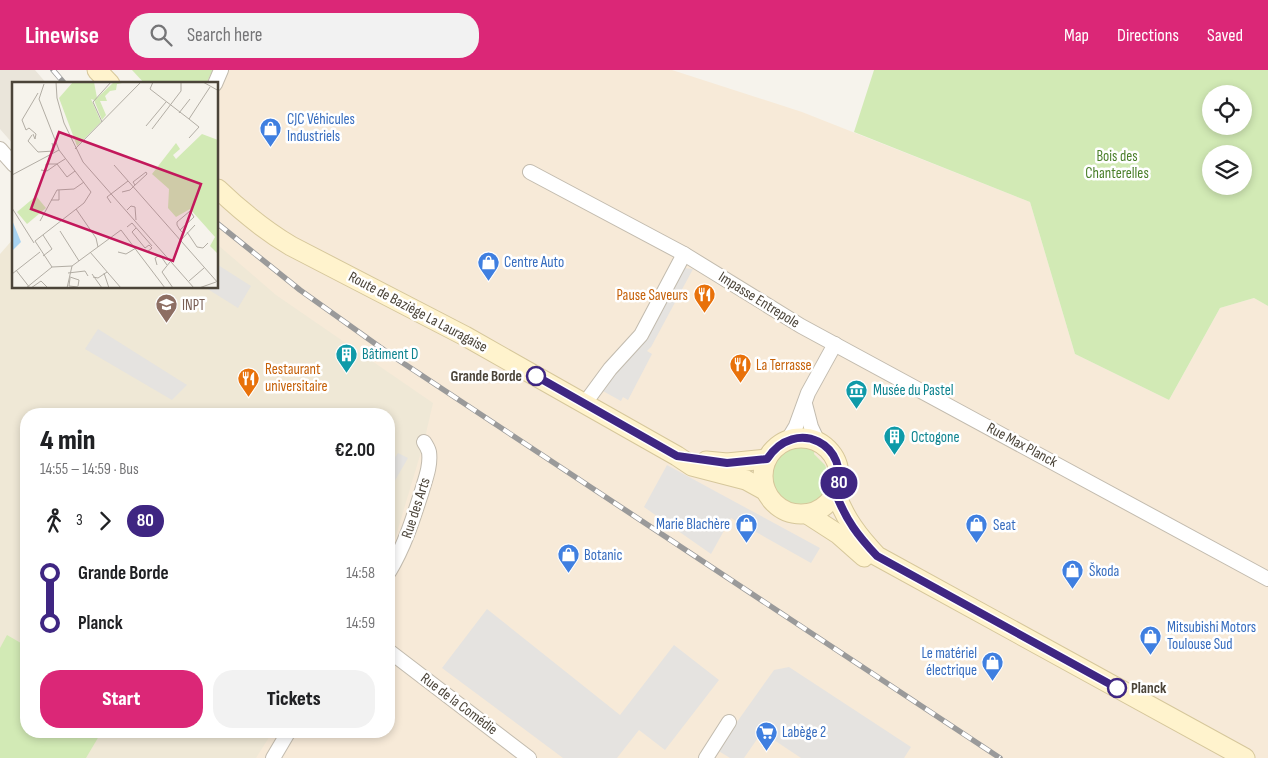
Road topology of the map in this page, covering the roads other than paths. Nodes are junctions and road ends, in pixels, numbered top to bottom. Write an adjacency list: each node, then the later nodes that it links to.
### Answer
1 (97, 70): 3 (main road)
2 (221, 70): 4 (street)
3 (108, 82)
4 (216, 82)
5 (0, 149): 6 (street)
6 (12, 163)
7 (530, 172): 9 (street, Impasse Entrepole)
8 (219, 190): 11 (main road, Route de Baziège La Lauragaise)
9 (684, 254): 10 (street, Impasse Entrepole); 11 (street)
10 (834, 344): 12 (street); 22 (street, Rue Max Planck)
11 (585, 403): 16 (main road, Route de Baziège La Lauragaise)
12 (805, 404): 13 (street); 15 (street)
13 (787, 441): 15 (main road); 17 (main road)
14 (424, 442): 21 (street, Rue des Arts)
15 (818, 442): 19 (main road)
16 (677, 456): 17 (main road, Route de Baziège La Lauragaise); 18 (main road, Route de Baziège La Lauragaise)
17 (767, 459): 18 (main road)
18 (766, 491): 20 (main road)
19 (836, 494): 20 (main road); 30 (main road)
20 (808, 514): 29 (main road)
21 (395, 561)
22 (1268, 578)
23 (395, 656): 27 (street, Rue de la Comédie)
24 (729, 722): 28 (street)
25 (285, 738): 26 (street)
26 (272, 758)
27 (529, 758)
28 (706, 758)
29 (1228, 758)
30 (1246, 758)

